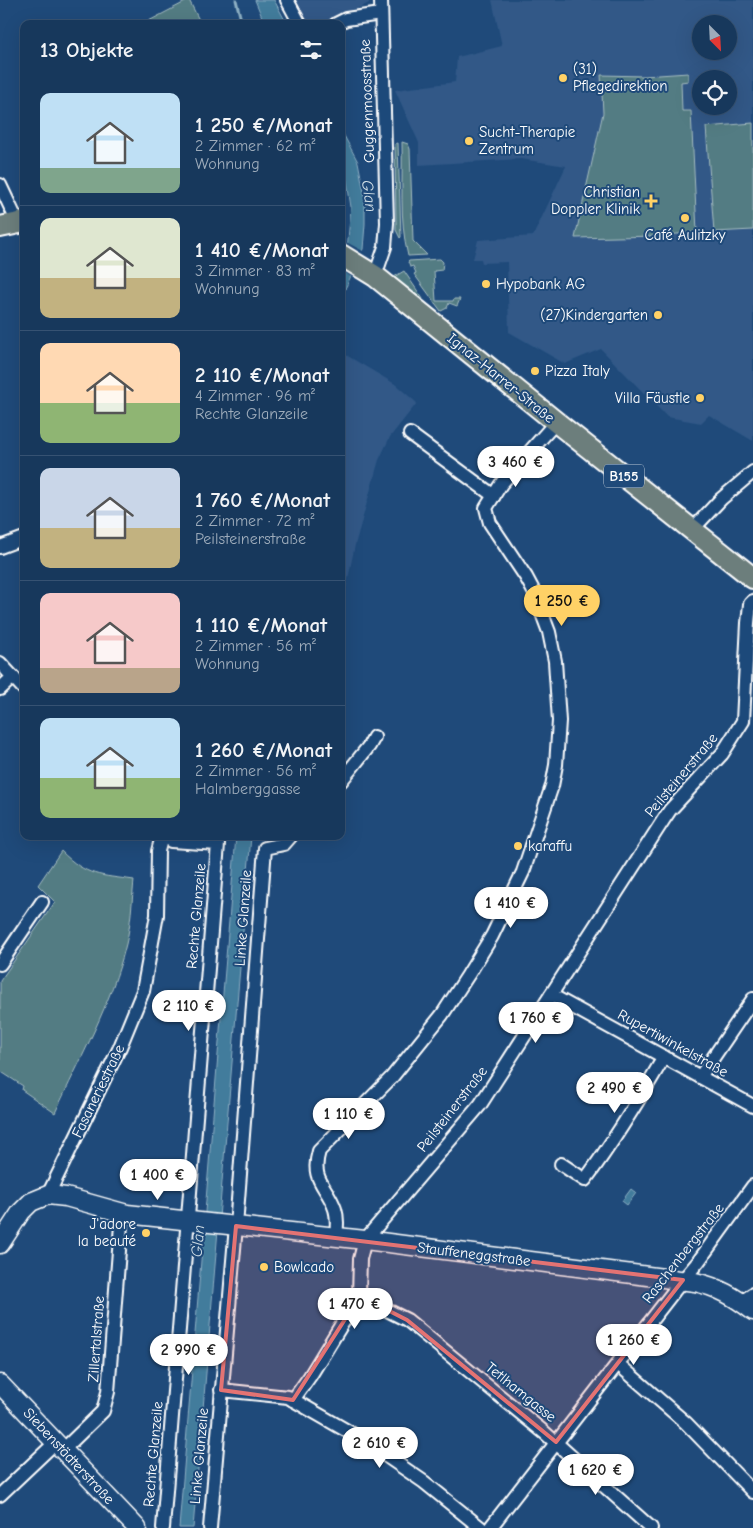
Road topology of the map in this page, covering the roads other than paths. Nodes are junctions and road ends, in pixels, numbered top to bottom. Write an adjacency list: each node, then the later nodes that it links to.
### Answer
1 (287, 0): 4 (street)
2 (381, 0): 3 (street, Guggenmoosstraße)
3 (381, 14): 5 (street, Guggenmoosstraße); 9 (street, Guggenmoosstraße)
4 (298, 20)
5 (344, 20)
6 (0, 185): 7 (street)
7 (14, 224)
8 (345, 257): 9 (main road, Ignaz-Harrer-Straße / B155)
9 (370, 272): 10 (main road, Ignaz-Harrer-Straße / B155)
10 (556, 422): 13 (street); 14 (main road, Ignaz-Harrer-Straße / B155)
11 (410, 434): 13 (street)
12 (753, 472): 14 (street)
13 (494, 496): 41 (street)
14 (692, 530): 17 (main road, Ignaz-Harrer-Straße / B155)
15 (20, 540): 16 (street)
16 (0, 547)
17 (753, 578)
18 (753, 601): 30 (street, Peilsteinerstraße)
19 (0, 663): 20 (street)
20 (13, 677): 21 (street); 22 (street)
21 (20, 685)
22 (0, 689)
23 (374, 737): 24 (street)
24 (345, 776)
25 (161, 840): 37 (street, Fasaneriestraße)
26 (169, 840): 39 (street, Rechte Glanzeile)
27 (288, 840): 40 (street, Linke Glanzeile)
28 (42, 902): 29 (street)
29 (0, 964)
30 (551, 995): 32 (street, Rupertiwinkelstraße); 42 (street, Peilsteinerstraße)
31 (753, 999): 33 (street)
32 (664, 1057): 33 (street, Rupertiwinkelstraße); 35 (street)
33 (700, 1077): 34 (street, Rupertiwinkelstraße)
34 (753, 1106)
35 (561, 1164)
36 (753, 1186): 44 (street, Raschenbergstraße)
37 (48, 1195): 38 (street); 43 (street)
38 (122, 1212): 39 (street); 52 (street, Zillertalstraße)
39 (188, 1222): 40 (street, Stauffeneggstraße); 56 (street, Rechte Glanzeile)
40 (232, 1225): 41 (street, Stauffeneggstraße); 49 (street, Linke Glanzeile)
41 (336, 1236): 42 (street, Stauffeneggstraße)
42 (364, 1240): 44 (street, Stauffeneggstraße); 45 (street)
43 (0, 1244)
44 (683, 1280): 46 (street, Stauffeneggstraße); 47 (street, Raschenbergstraße)
45 (359, 1296): 50 (street); 51 (street, Tetlhamgasse)
46 (749, 1302)
47 (618, 1364): 51 (street, Raschenbergstraße); 53 (street)
48 (0, 1384): 52 (street, Siebenstädterstraße)
49 (221, 1390): 50 (street); 57 (street, Linke Glanzeile)
50 (292, 1400): 58 (street)
51 (556, 1442): 59 (street, Raschenbergstraße); 60 (street, Tetlhamgasse)
52 (59, 1446): 54 (street, Zillertalstraße); 55 (street, Siebenstädterstraße)
53 (753, 1492)
54 (0, 1495)
55 (137, 1528)
56 (162, 1528)
57 (210, 1528)
58 (480, 1528)
59 (490, 1528)
60 (651, 1528)

